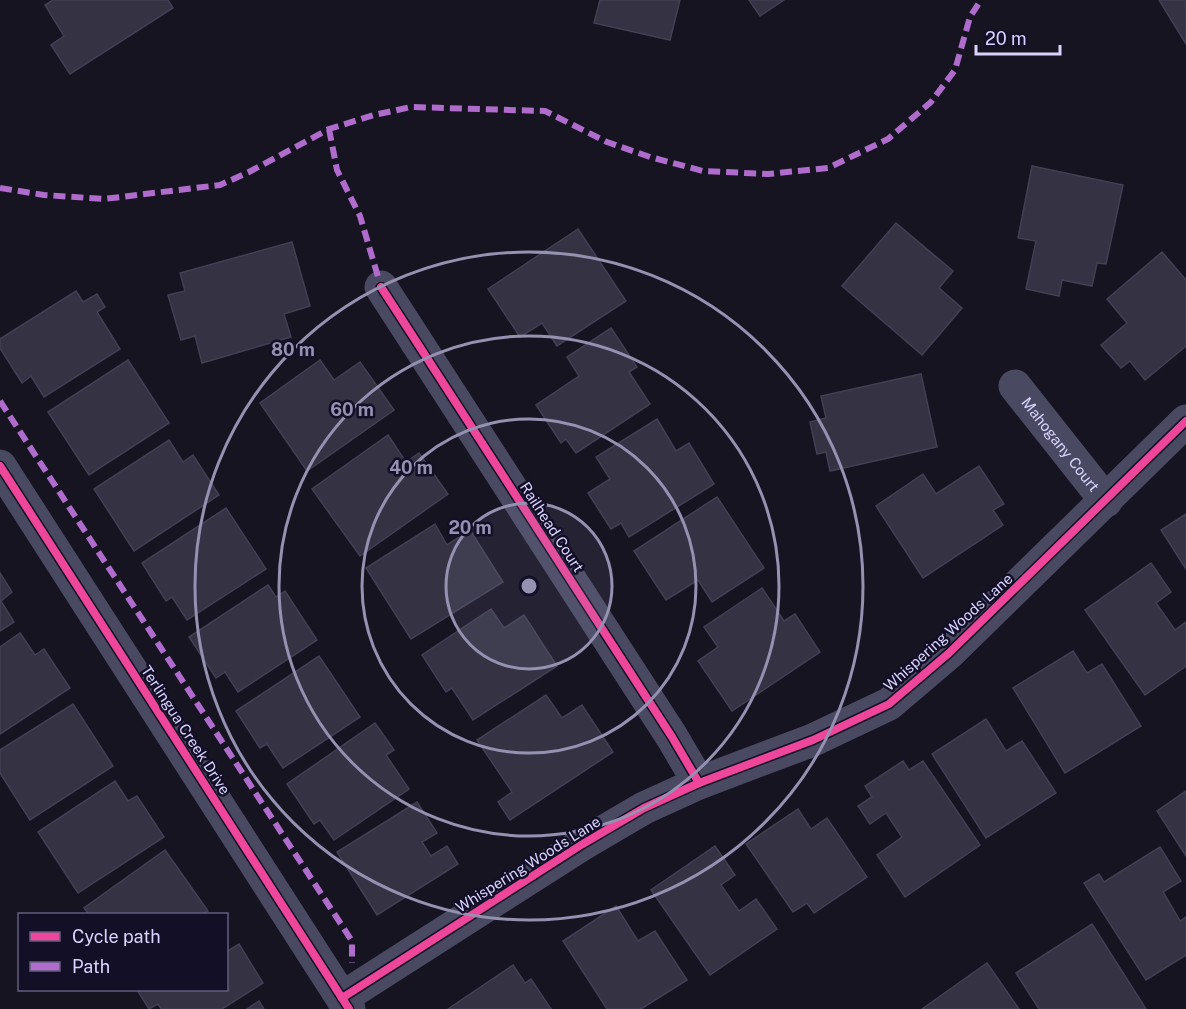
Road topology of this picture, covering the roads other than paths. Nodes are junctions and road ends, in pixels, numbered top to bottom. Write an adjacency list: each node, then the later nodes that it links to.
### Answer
1 (381, 287): 6 (street, Railhead Court)
2 (1015, 386): 5 (street, Mahogany Court)
3 (1186, 421): 5 (street, Whispering Woods Lane)
4 (0, 466): 7 (street, Terlingua Creek Drive)
5 (1106, 501): 6 (street, Whispering Woods Lane)
6 (699, 783): 7 (street, Whispering Woods Lane)
7 (346, 1004)

